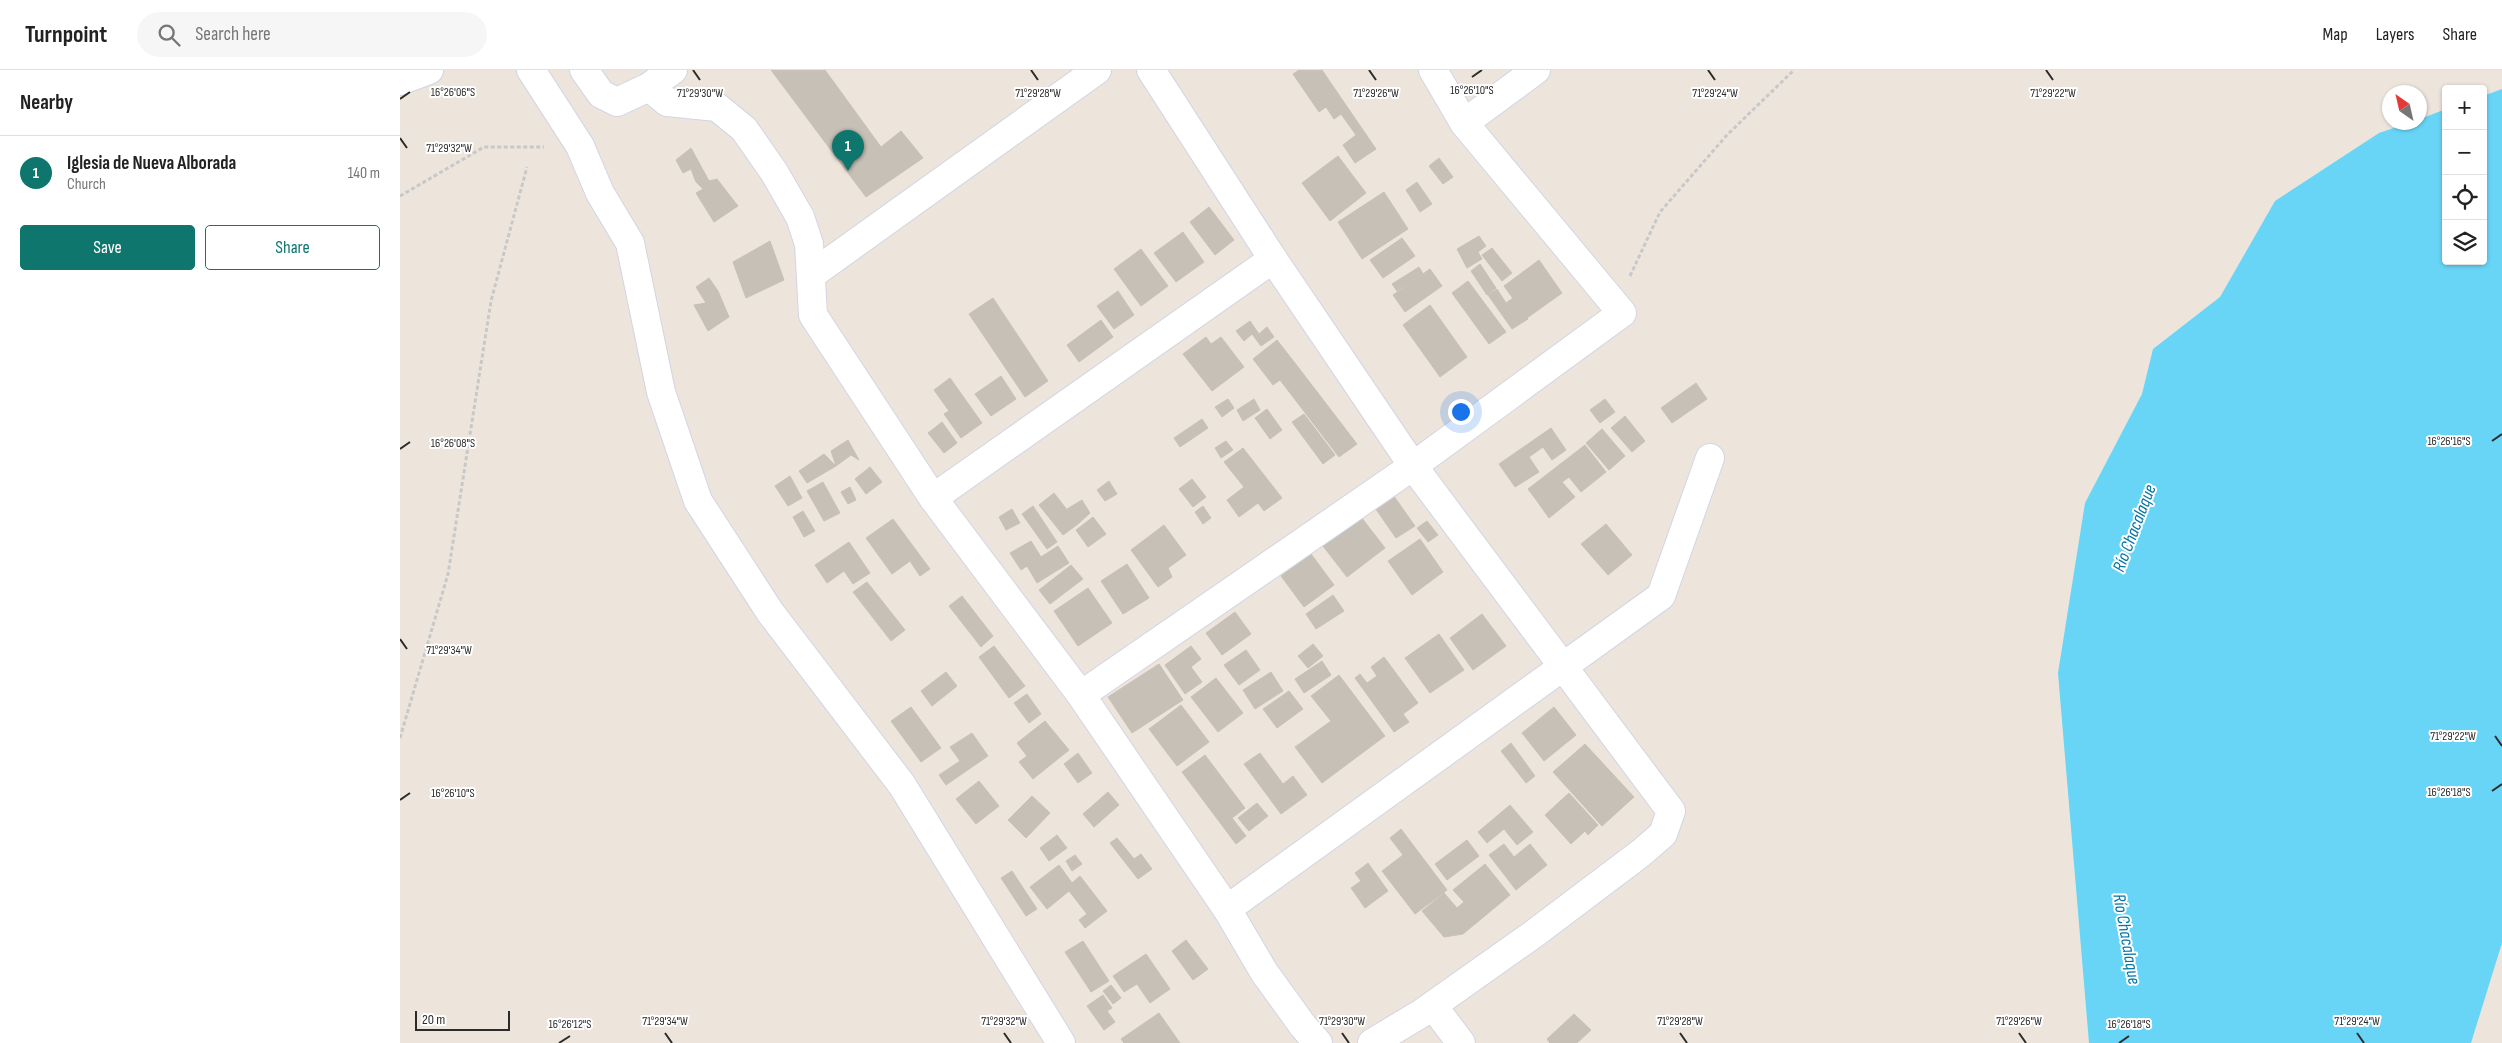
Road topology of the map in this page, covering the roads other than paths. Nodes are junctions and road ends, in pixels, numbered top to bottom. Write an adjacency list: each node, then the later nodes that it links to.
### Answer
1 (429, 70): 9 (street)
2 (531, 70): 22 (street)
3 (584, 70): 10 (street)
4 (673, 70): 10 (street)
5 (1097, 70): 13 (street)
6 (1151, 70): 12 (street)
7 (1433, 70): 11 (street)
8 (1536, 70): 11 (street)
9 (400, 81)
10 (649, 87): 13 (street)
11 (1464, 124): 15 (street)
12 (1273, 259): 15 (street); 16 (street)
13 (811, 275): 16 (street)
14 (1710, 458): 17 (street)
15 (1413, 466): 17 (street); 18 (street)
16 (933, 498): 18 (street)
17 (1564, 667): 19 (street); 20 (street)
18 (1081, 695): 19 (street)
19 (1227, 909): 23 (street)
20 (1433, 1006): 21 (street); 24 (street)
21 (1450, 1039)
22 (1061, 1043)
23 (1318, 1043)
24 (1372, 1043)

